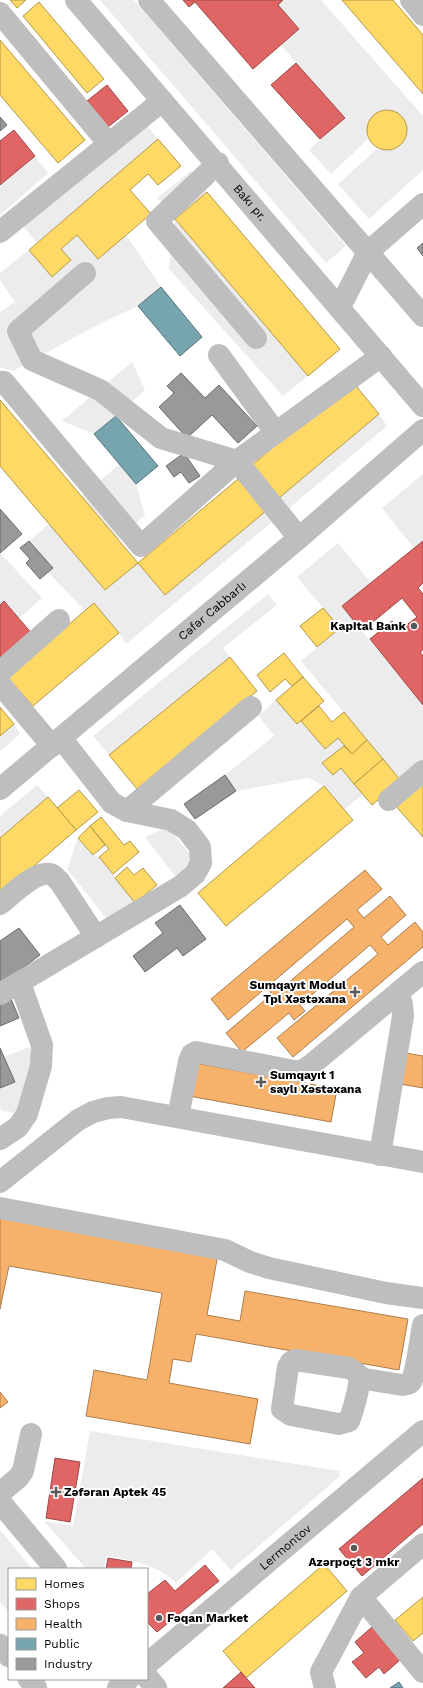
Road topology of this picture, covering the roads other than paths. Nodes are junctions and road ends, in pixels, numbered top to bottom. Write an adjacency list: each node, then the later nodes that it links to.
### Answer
1 (76, 0): 4 (street, Bakı pr.)
2 (149, 0): 9 (street)
3 (0, 13): 5 (street)
4 (162, 102): 5 (street); 6 (street, Bakı pr.)
5 (109, 144): 8 (street)
6 (218, 163): 11 (street, Bakı pr.); 13 (street)
7 (423, 204): 9 (street)
8 (0, 232)
9 (368, 252): 11 (street); 12 (street)
10 (85, 273): 20 (street)
11 (340, 307): 15 (street, Bakı pr.)
12 (423, 316)
13 (256, 338)
14 (219, 355): 19 (street)
15 (382, 356): 17 (street, Bakı pr.); 19 (street)
16 (0, 382): 20 (street)
17 (423, 406)
18 (423, 430): 21 (street, Cəfər Cabbarlı)
19 (276, 433): 20 (street)
20 (237, 461): 21 (street)
21 (299, 538): 26 (street, Cəfər Cabbarlı)
22 (59, 620): 23 (street)
23 (0, 672)
24 (0, 684): 26 (street)
25 (251, 707): 30 (street)
26 (56, 742): 28 (street, Cəfər Cabbarlı); 30 (street)
27 (423, 771): 29 (street)
28 (0, 789)
29 (389, 800)
30 (127, 811): 32 (street)
31 (0, 904): 32 (street)
32 (96, 937): 34 (street)
33 (423, 972): 35 (street)
34 (20, 982): 36 (street); 38 (street)
35 (398, 993): 37 (street); 39 (street)
36 (0, 994)
37 (178, 1117): 39 (street); 41 (street)
38 (0, 1139)
39 (380, 1154): 40 (street)
40 (423, 1162)
41 (0, 1182)
42 (0, 1208): 43 (street)
43 (423, 1298)
44 (423, 1325): 45 (street)
45 (359, 1378)
46 (423, 1431): 55 (street, Lermontov)
47 (31, 1434): 48 (street)
48 (0, 1493)
49 (0, 1502): 51 (street)
50 (423, 1544): 52 (street)
51 (55, 1568)
52 (361, 1597): 56 (street); 63 (street)
53 (0, 1645): 54 (street)
54 (8, 1655)
55 (148, 1663)
56 (423, 1672)
57 (148, 1678): 62 (street)
58 (30, 1680): 60 (street)
59 (128, 1680): 61 (street)
60 (36, 1688)
61 (118, 1688)
62 (156, 1688)
63 (325, 1688)

